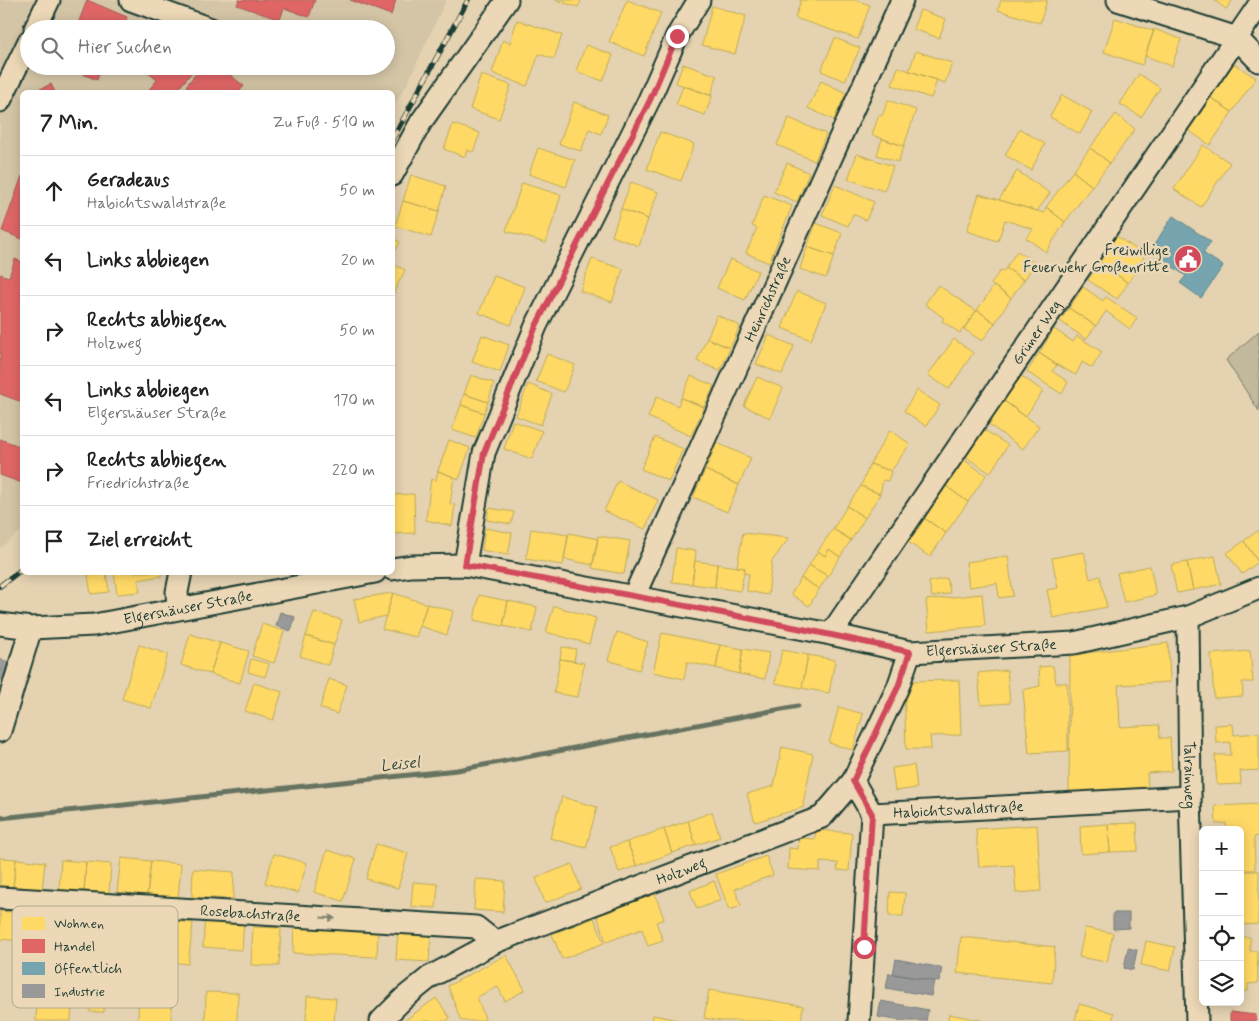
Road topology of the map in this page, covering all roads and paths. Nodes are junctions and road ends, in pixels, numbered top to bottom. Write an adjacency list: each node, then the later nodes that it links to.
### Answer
1 (48, 0): 9 (street)
2 (130, 0): 10 (street)
3 (506, 0): 15 (street)
4 (699, 0): 16 (street)
5 (902, 0): 21 (street, Heinrichstraße)
6 (1118, 0): 7 (street)
7 (1142, 4): 11 (street)
8 (1259, 5): 11 (street, Grüner Weg)
9 (39, 20)
10 (186, 20)
11 (1237, 38): 13 (street); 26 (street, Grüner Weg)
12 (20, 60): 14 (street)
13 (1259, 61)
14 (0, 101)
15 (395, 170)
16 (465, 565): 17 (street, Elgershäuser Straße); 21 (street, Elgershäuser Straße)
17 (395, 569)
18 (180, 575): 22 (street)
19 (359, 575): 22 (street, Elgershäuser Straße)
20 (1259, 588): 23 (street, Elgershäuser Straße)
21 (634, 596): 26 (street, Elgershäuser Straße)
22 (178, 608): 25 (street, Elgershäuser Straße)
23 (1188, 617): 27 (street, Elgershäuser Straße); 30 (street, Talrainweg)
24 (0, 624): 25 (street, Elgershäuser Straße)
25 (31, 628): 28 (street)
26 (831, 634): 27 (street, Elgershäuser Straße)
27 (910, 652): 29 (street, Holzweg)
28 (0, 731)
29 (853, 781): 31 (street); 35 (street, Holzweg)
30 (1190, 797): 31 (street, Habichtswaldstraße); 38 (street, Talrainweg)
31 (872, 814): 37 (street, Habichtswaldstraße)
32 (0, 898): 33 (street, Rosebachstraße, one-way to 33)
33 (136, 906)
34 (178, 908): 35 (street, Rosebachstraße, one-way to 35)
35 (495, 942): 36 (street, Holzweg)
36 (381, 1021)
37 (859, 1021)
38 (1197, 1021)

